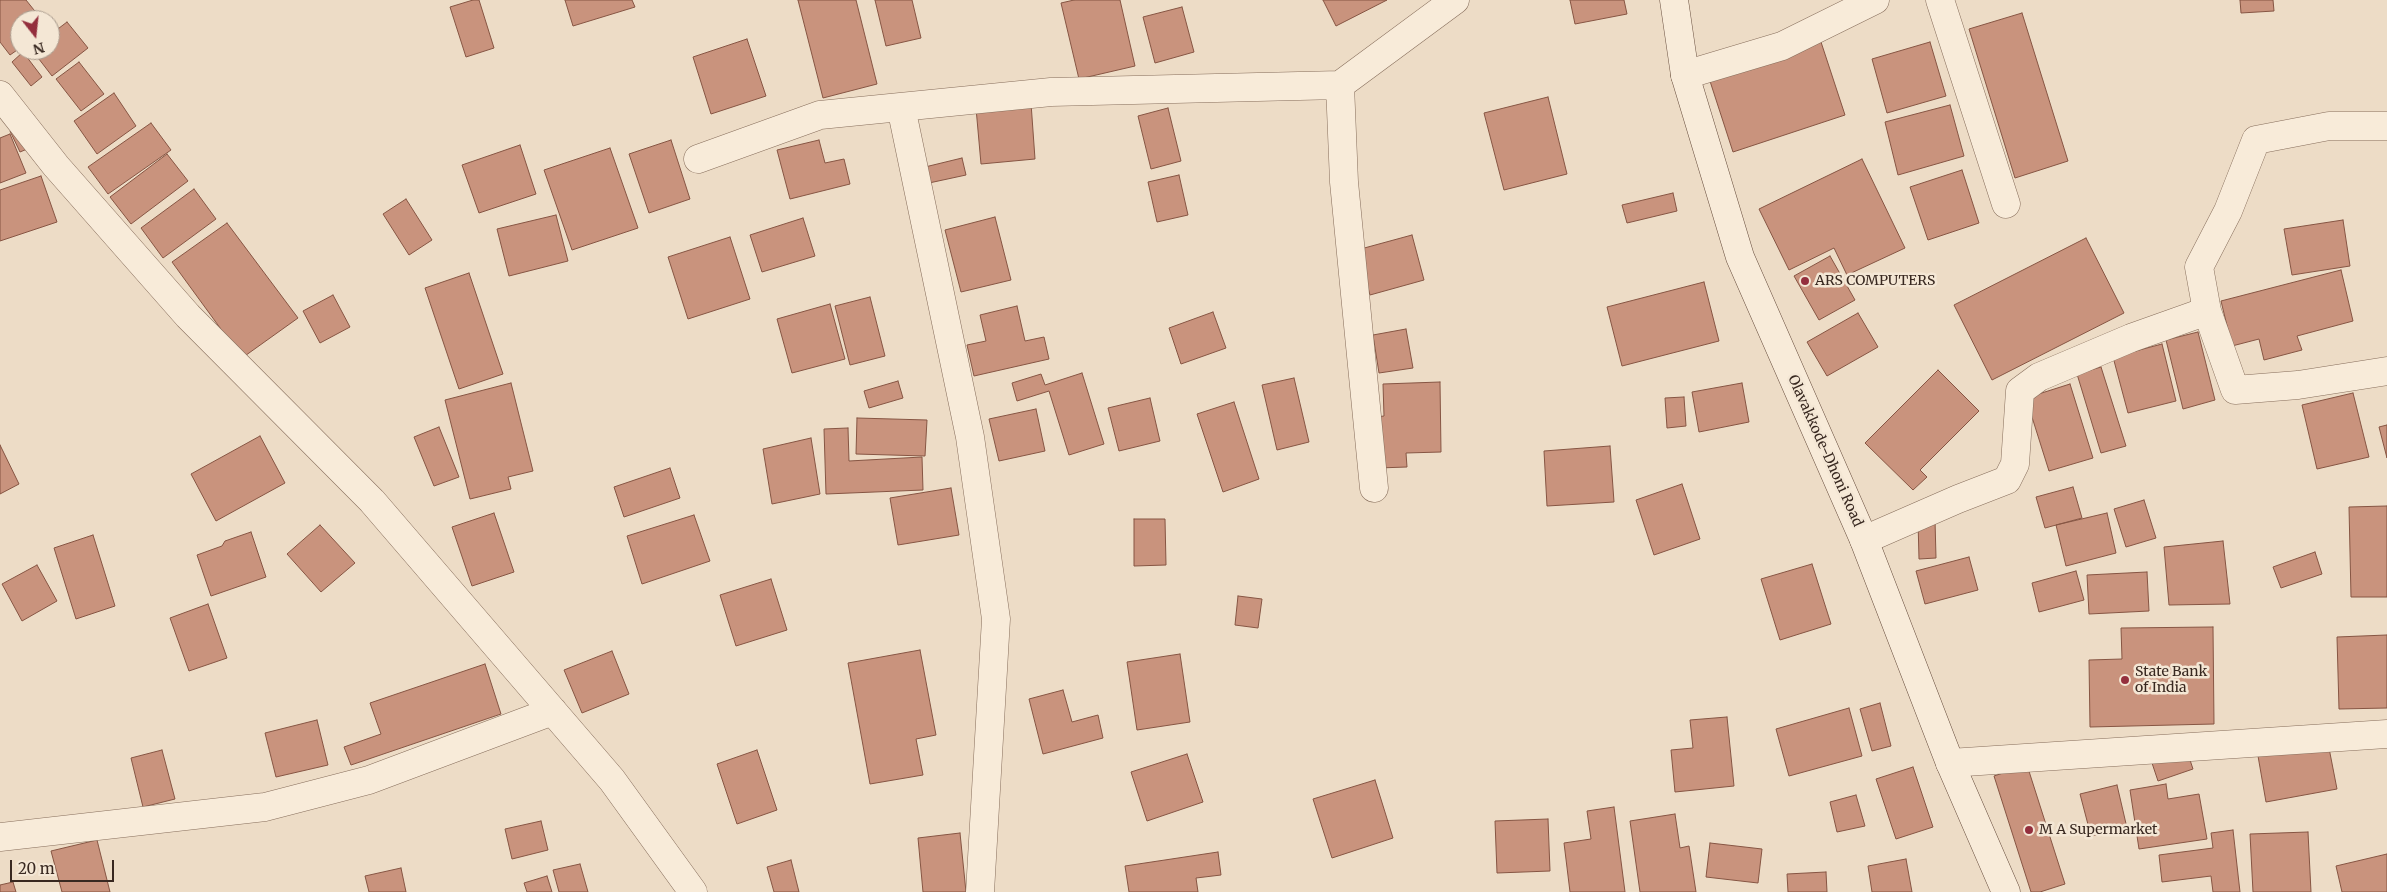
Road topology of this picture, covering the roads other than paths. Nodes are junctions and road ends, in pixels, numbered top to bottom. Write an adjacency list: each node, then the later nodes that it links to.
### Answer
1 (1455, 0): 6 (street)
2 (1674, 0): 5 (street, Olavakkode-Dhoni Road)
3 (1876, 0): 5 (street)
4 (1940, 0): 11 (street)
5 (1685, 75): 15 (street, Olavakkode-Dhoni Road)
6 (1340, 85): 8 (street); 14 (street)
7 (0, 95): 16 (street)
8 (901, 107): 10 (street); 21 (street)
9 (2387, 126): 12 (street)
10 (698, 159)
11 (2006, 204)
12 (2207, 311): 13 (street); 15 (street)
13 (2387, 372)
14 (1374, 488)
15 (1864, 540): 18 (street, Olavakkode-Dhoni Road)
16 (553, 711): 19 (street); 20 (street)
17 (2387, 734): 18 (street)
18 (1950, 763): 22 (street, Olavakkode-Dhoni Road)
19 (0, 837)
20 (693, 892)
21 (980, 892)
22 (2006, 892)

